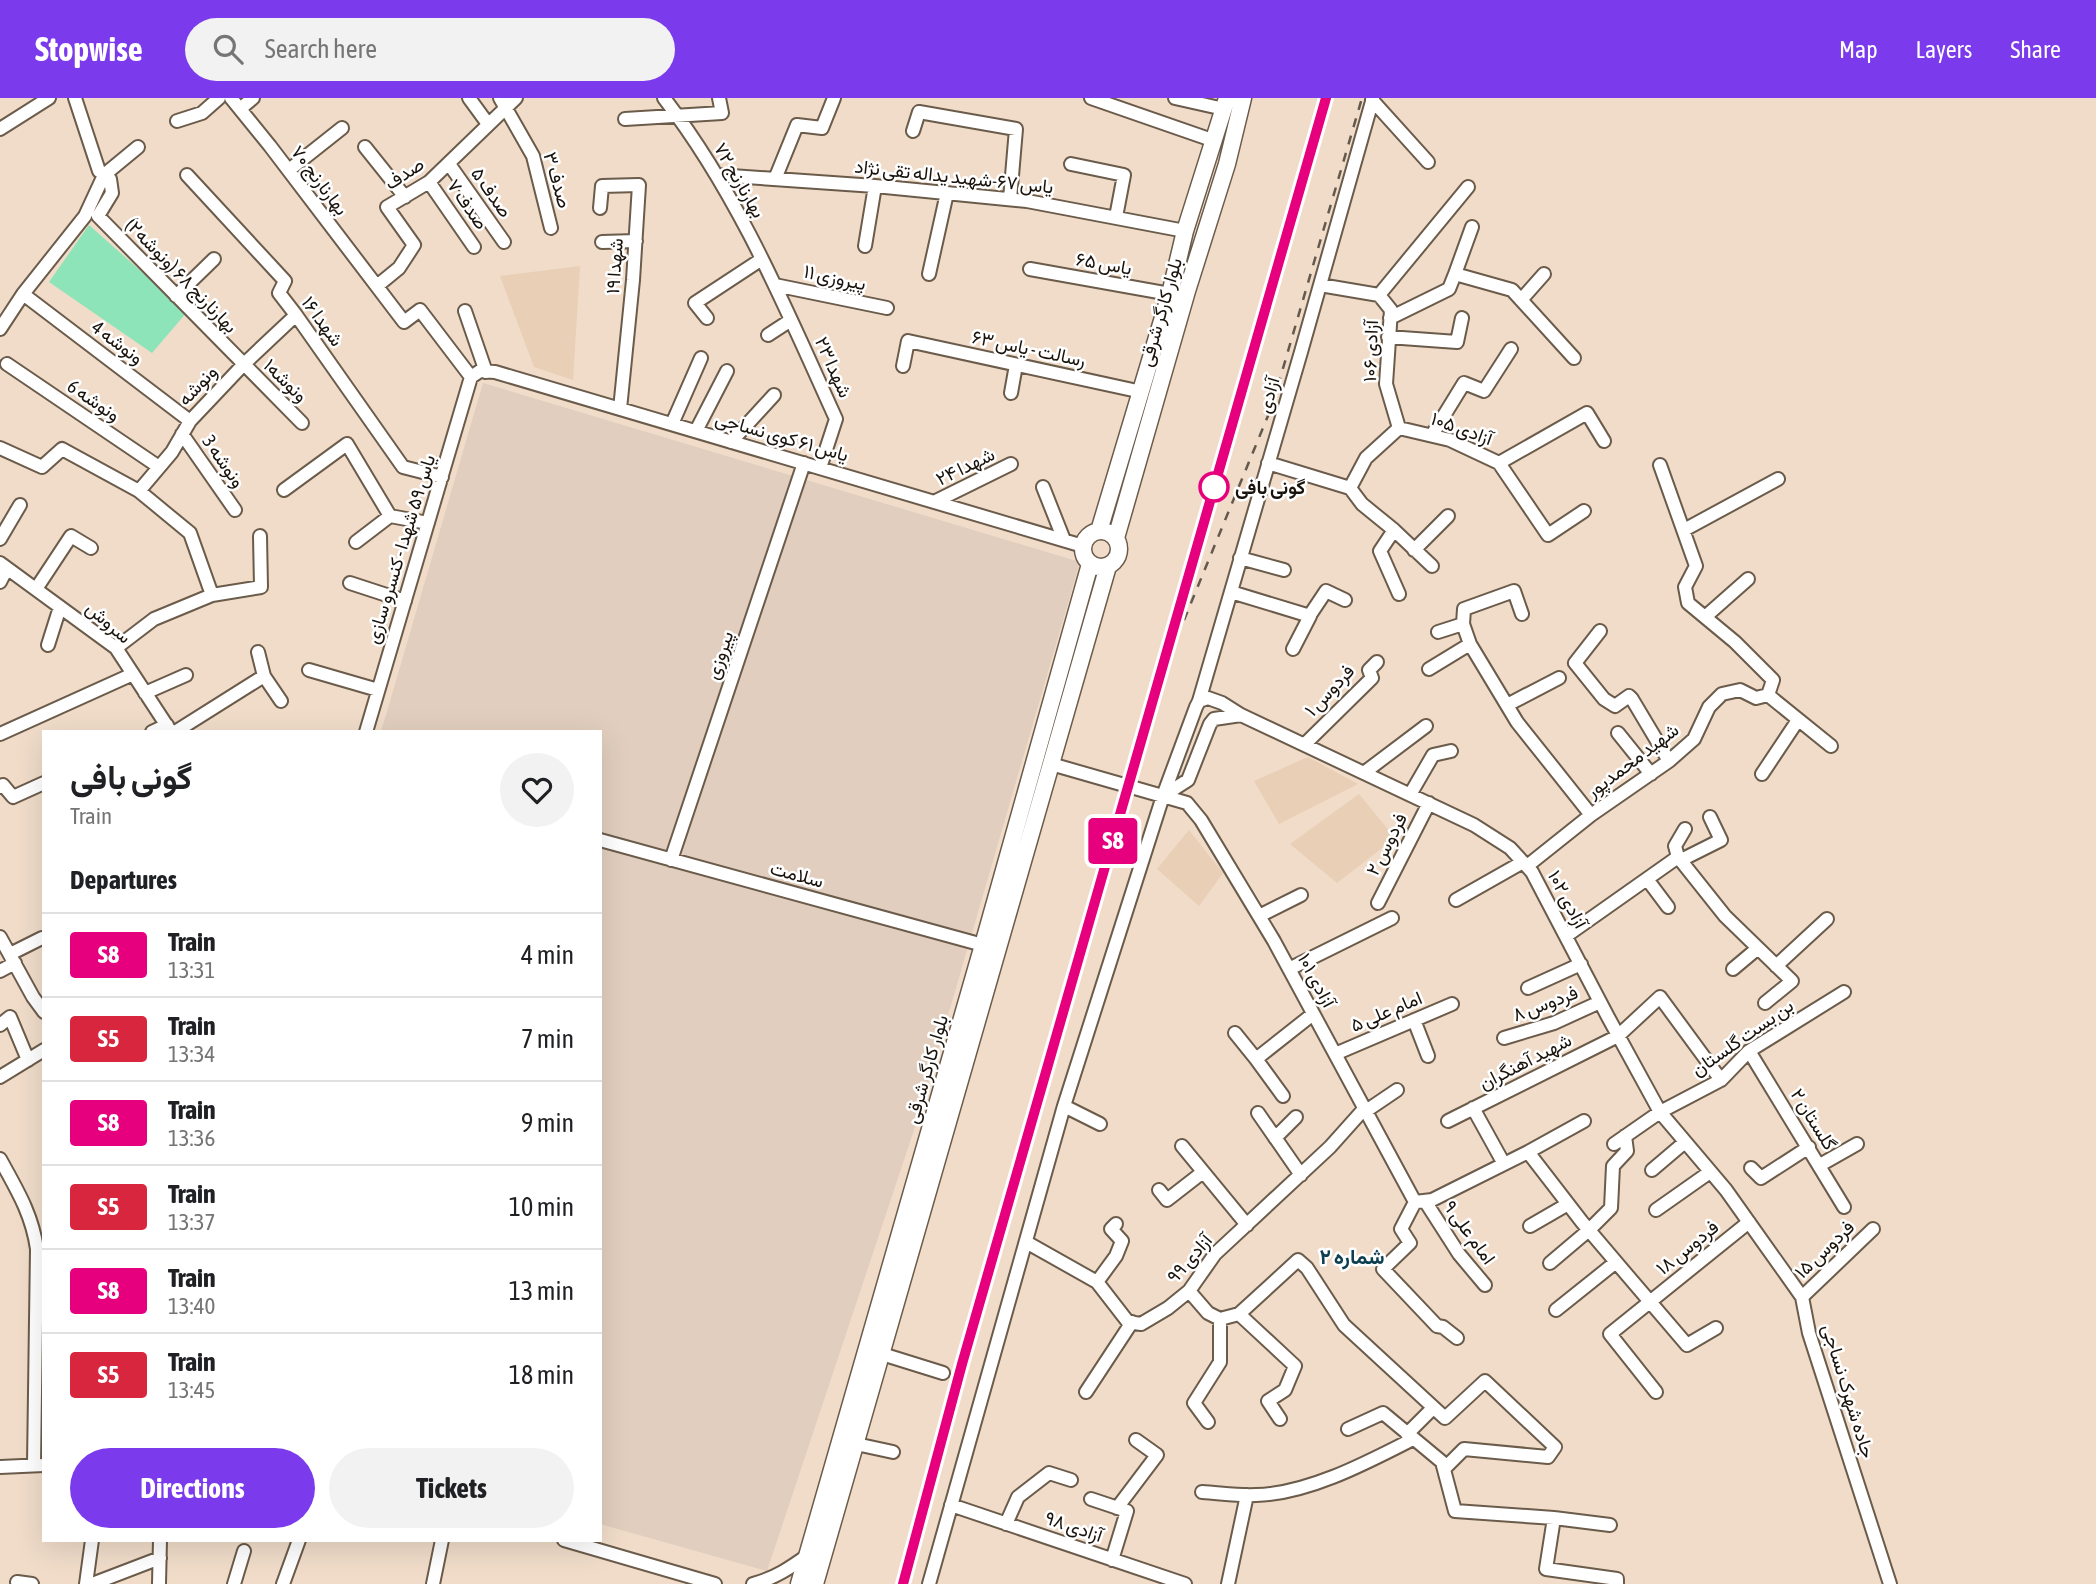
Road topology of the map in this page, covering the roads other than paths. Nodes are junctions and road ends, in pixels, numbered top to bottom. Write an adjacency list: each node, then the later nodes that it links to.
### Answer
1 (49, 98): 21 (street)
2 (75, 98): 31 (street, بهارنارنج ۶۸ (ونوشه۲))
3 (219, 98): 19 (street)
4 (231, 98): 16 (street, بهارنارنج ۷۰)
5 (253, 98): 16 (street)
6 (469, 98): 20 (street)
7 (664, 98): 17 (street, بهارنارنج ۷۲)
8 (719, 98): 17 (street)
9 (834, 98): 34 (street)
10 (1091, 98): 24 (street)
11 (1175, 98): 15 (street)
12 (1243, 98): 123 (main road, بلوار کارگر شرقی)
13 (1372, 99): 27 (street); 58 (street, آزادی)
14 (507, 101): 20 (street, صدف); 44 (street, صدف ۳)
15 (1225, 104): 24 (main road, بلوار کارگر شرقی)
16 (240, 109): 30 (street, بهارنارنج ۷۰)
17 (678, 116): 18 (street); 33 (street, بهارنارنج ۷۲)
18 (625, 119)
19 (177, 121)
20 (488, 124): 28 (street, صدف)
21 (1, 127)
22 (342, 128): 30 (street)
23 (913, 131): 40 (street)
24 (1212, 140): 45 (main road, بلوار کارگر شرقی)
25 (138, 146): 31 (street)
26 (365, 147): 39 (street)
27 (1428, 162)
28 (449, 164): 35 (street, صدف); 46 (street, صدف ۵)
29 (1071, 164): 42 (street)
30 (289, 170): 59 (street, بهارنارنج ۷۰)
31 (104, 175): 60 (street); 63 (street, بهارنارنج ۶۸ (ونوشه۲))
32 (187, 175): 67 (street, شهدا ۱۶)
33 (718, 175): 34 (street, یاس ۶۷-شهید یداله تقی نژاد); 52 (street, بهارنارنج ۷۲)
34 (775, 179): 36 (street, یاس ۶۷-شهید یداله تقی نژاد)
35 (429, 182): 39 (street, صدف); 50 (street, صدف ۷)
36 (875, 186): 38 (street, یاس ۶۷-شهید یداله تقی نژاد); 49 (street)
37 (1468, 187): 62 (street)
38 (947, 193): 40 (street, یاس ۶۷-شهید یداله تقی نژاد); 54 (street)
39 (405, 197): 59 (street, صدف)
40 (1010, 199): 42 (street, یاس ۶۷-شهید یداله تقی نژاد)
41 (600, 208): 48 (street, شهدا ۱۹)
42 (1116, 217): 45 (street, یاس ۶۷-شهید یداله تقی نژاد)
43 (1472, 227): 55 (street)
44 (551, 228)
45 (1185, 231): 61 (main road, بلوار کارگر شرقی)
46 (504, 242)
47 (602, 242): 48 (street)
48 (636, 242): 88 (street, شهدا ۱۹)
49 (865, 246)
50 (474, 247)
51 (214, 259): 63 (street)
52 (762, 259): 57 (street, بهارنارنج ۷۲); 68 (street)
53 (1030, 269): 61 (street, یاس ۶۵)
54 (929, 274)
55 (1455, 274): 64 (street); 69 (street)
56 (1544, 274): 64 (street)
57 (775, 285): 65 (street, پیروزی ۱۱); 71 (street, شهدا ۲۳)
58 (1320, 285): 62 (street, آزادی ۱۰۶); 100 (street, آزادی)
59 (377, 286): 84 (street, بهارنارنج ۷۰)
60 (23, 294): 72 (street); 89 (street, ونوشه 4)
61 (1170, 295): 85 (main road, بلوار کارگر شرقی)
62 (1379, 295): 69 (street, آزادی ۱۰۶)
63 (176, 296): 79 (street, بهارنارنج ۶۸ (ونوشه۲))
64 (1521, 300): 77 (street)
65 (887, 308)
66 (465, 311): 83 (street)
67 (296, 315): 79 (street, ونوشه); 106 (street, شهدا ۱۶)
68 (707, 318)
69 (1390, 318): 74 (street, آزادی ۱۰۶)
70 (1462, 318): 74 (street)
71 (791, 320): 73 (street); 105 (street, شهدا ۲۳)
72 (0, 329)
73 (768, 335)
74 (1388, 337): 92 (street, آزادی ۱۰۶)
75 (1511, 349): 95 (street)
76 (701, 358): 91 (street)
77 (1574, 358)
78 (7, 364): 104 (street, ونوشه 6)
79 (243, 365): 89 (street, ونوشه); 90 (street, ونوشه۱)
80 (1016, 365): 81 (street, رسالت - یاس ۶۳); 85 (street, رسالت - یاس ۶۳); 86 (street)
81 (904, 366)
82 (727, 371): 93 (street)
83 (486, 372): 84 (street); 88 (street, یاس ۶۱ کوی نساجی)
84 (471, 377): 106 (street, یاس ۵۹ شهدا - کنسرو سازی)
85 (1142, 392): 121 (main road, بلوار کارگر شرقی)
86 (1011, 393)
87 (774, 395): 97 (street)
88 (620, 409): 91 (street, یاس ۶۱ کوی نساجی)
89 (190, 421): 94 (street, ونوشه)
90 (302, 423)
91 (672, 424): 93 (street, یاس ۶۱ کوی نساجی)
92 (1399, 428): 95 (street, آزادی ۱۰۵); 109 (street, آزادی ۱۰۵)
93 (696, 431): 97 (street, یاس ۶۱ کوی نساجی)
94 (182, 434): 104 (street, ونوشه); 114 (street, ونوشه 3)
95 (1432, 435): 101 (street, آزادی ۱۰۵)
96 (1604, 441): 101 (street, آزادی ۱۰۵)
97 (732, 442): 99 (street, یاس ۶۱ کوی نساجی)
98 (0, 448): 111 (street)
99 (804, 463): 105 (street, یاس ۶۱ کوی نساجی); 195 (street, پیروزی)
100 (1268, 463): 109 (street); 130 (street, آزادی)
101 (1499, 463): 115 (street)
102 (1011, 464): 112 (street, شهدا ۲۴)
103 (1660, 466): 120 (street)
104 (159, 467): 111 (street, ونوشه)
105 (820, 468): 112 (street, یاس ۶۱ کوی نساجی)
106 (442, 477): 118 (street, یاس ۵۹ شهدا - کنسرو سازی)
107 (1778, 479): 120 (street)
108 (1043, 487): 125 (street)
109 (1350, 488): 119 (street)
110 (284, 490): 116 (street)
111 (139, 491): 142 (street)
112 (936, 501): 125 (street, یاس ۶۱ کوی نساجی)
113 (20, 505): 124 (street)
114 (235, 510)
115 (1584, 511)
116 (390, 516): 118 (street); 126 (street)
117 (1448, 516): 129 (street)
118 (428, 523): 144 (street, یاس ۵۹ شهدا - کنسرو سازی)
119 (1394, 530): 129 (street); 141 (street)
120 (1684, 530): 147 (street)
121 (1099, 531): 123 (main road); 127 (main road)
122 (260, 536): 142 (street)
123 (1116, 538): 133 (main road)
124 (0, 539)
125 (1064, 540): 127 (street, یاس ۶۱ کوی نساجی)
126 (356, 542)
127 (1083, 545): 131 (main road)
128 (91, 548): 139 (street)
129 (1414, 550): 134 (street)
130 (1240, 558): 135 (street); 140 (street, آزادی)
131 (1090, 564): 133 (main road); 208 (main road, بلوار کارگر شرقی)
132 (4, 566): 137 (street); 139 (street, سروش)
133 (1108, 566): 181 (main road, بلوار کارگر شرقی)
134 (1432, 566)
135 (1283, 570)
136 (1748, 579): 147 (street)
137 (0, 582)
138 (350, 583): 144 (street)
139 (36, 589): 145 (street, سروش)
140 (1231, 592): 148 (street); 168 (street, آزادی)
141 (1399, 594)
142 (212, 595): 154 (street)
143 (1345, 600): 148 (street)
144 (405, 601): 164 (street, یاس ۵۹ شهدا - کنسرو سازی)
145 (60, 607): 153 (street); 154 (street, سروش)
146 (1522, 614): 149 (street)
147 (1705, 617): 166 (street)
148 (1308, 618): 155 (street)
149 (1463, 624): 151 (street); 152 (street)
150 (1600, 631): 180 (street)
151 (1438, 632)
152 (1470, 644): 158 (street); 169 (street)
153 (48, 646)
154 (116, 648): 160 (street, سروش)
155 (1293, 649)
156 (258, 652): 162 (street)
157 (1377, 662): 177 (street, فردوس ۱)
158 (1429, 668)
159 (309, 670): 164 (street)
160 (133, 674): 165 (street, سروش); 176 (street)
161 (186, 675): 165 (street)
162 (264, 676): 167 (street); 173 (street)
163 (1559, 678): 169 (street)
164 (378, 690): 174 (street, یاس ۵۹ شهدا - کنسرو سازی)
165 (145, 692): 173 (street, سروش)
166 (1768, 695): 171 (street); 180 (street, شهید محمدپور)
167 (281, 701)
168 (1199, 701): 170 (street); 188 (street, آزادی)
169 (1507, 705): 190 (street)
170 (1241, 715): 177 (street, آزادی ۱۰۲); 188 (street)
171 (1798, 720): 178 (street); 184 (street)
172 (1426, 726): 182 (street)
173 (171, 729)
174 (367, 730)
175 (1618, 733): 183 (street)
176 (0, 734)
177 (1305, 744): 182 (street, آزادی ۱۰۲)
178 (1831, 746)
179 (1451, 751): 187 (street)
180 (1669, 761): 183 (street, شهید محمدپور)
181 (1051, 764): 188 (street, آزادی ۱۰۱); 272 (main road, بلوار کارگر شرقی)
182 (1366, 772): 187 (street, آزادی ۱۰۲)
183 (1651, 774): 190 (street, شهید محمدپور)
184 (1762, 774)
185 (42, 784): 186 (street)
186 (0, 787)
187 (1410, 793): 189 (street, آزادی ۱۰۲)
188 (1163, 796): 202 (street, آزادی ۱۰۱); 238 (street, آزادی)
189 (1429, 803): 196 (street, آزادی ۱۰۲); 200 (street, فردوس ۲)
190 (1591, 816): 196 (street, شهید محمدپور)
191 (1710, 817): 194 (street)
192 (1685, 829): 194 (street)
193 (602, 841): 195 (street, سلامت)
194 (1679, 858): 197 (street); 209 (street)
195 (671, 860): 208 (street, سلامت)
196 (1525, 864): 199 (street, شهید محمدپور); 205 (street, آزادی ۱۰۲)
197 (1647, 879): 201 (street); 205 (street)
198 (1301, 895): 202 (street)
199 (1456, 900)
200 (1378, 904)
201 (1668, 907)
202 (1259, 916): 213 (street, آزادی ۱۰۱)
203 (1392, 918): 213 (street)
204 (1827, 919): 212 (street)
205 (1566, 936): 211 (street, آزادی ۱۰۲)
206 (0, 937): 210 (street)
207 (42, 938): 210 (street)
208 (983, 945): 272 (main road, بلوار کارگر شرقی)
209 (1758, 948): 212 (street); 214 (street)
210 (12, 959): 215 (street); 221 (street)
211 (1581, 964): 216 (street); 218 (street, آزادی ۱۰۲)
212 (1776, 966): 219 (street)
213 (1289, 969): 222 (street, آزادی ۱۰۱)
214 (1733, 969)
215 (0, 971)
216 (1528, 988)
217 (1844, 992): 229 (street, بن بست گلستان)
218 (1600, 1002): 226 (street, آزادی ۱۰۲); 227 (street, فردوس ۸)
219 (1765, 1003)
220 (1452, 1004): 223 (street, امام علی ۵)
221 (42, 1009)
222 (1313, 1014): 230 (street, آزادی ۱۰۱); 232 (street)
223 (1414, 1020): 230 (street, امام علی ۵); 231 (street)
224 (0, 1025): 233 (street)
225 (1235, 1033): 232 (street)
226 (1618, 1036): 235 (street, شهید آهنگران); 239 (street, شهید آهنگران); 241 (street, آزادی ۱۰۲)
227 (1504, 1038)
228 (42, 1051): 233 (street)
229 (1749, 1051): 235 (street, بن بست گلستان); 251 (street, گلستان ۲)
230 (1335, 1054): 240 (street, آزادی ۱۰۱)
231 (1429, 1056)
232 (1256, 1059): 237 (street)
233 (29, 1060): 234 (street)
234 (0, 1077)
235 (1721, 1080): 241 (street, بن بست گلستان)
236 (1397, 1090): 240 (street, آزادی ٩٩)
237 (1283, 1096)
238 (1064, 1106): 246 (street); 273 (street, آزادی)
239 (1473, 1108): 244 (street, شهید آهنگران); 254 (street)
240 (1365, 1110): 260 (street, آزادی ٩٩); 262 (street, آزادی ۱۰۱)
241 (1660, 1112): 248 (street, آزادی ۱۰۲); 271 (street, بن بست گلستان)
242 (1258, 1113): 247 (street)
243 (1296, 1117): 247 (street)
244 (1448, 1121)
245 (1584, 1121): 252 (street)
246 (1100, 1124)
247 (1275, 1138): 260 (street)
248 (1685, 1142): 257 (street); 259 (street, آزادی ۱۰۲)
249 (1857, 1144): 255 (street)
250 (1182, 1146): 258 (street)
251 (1809, 1147): 255 (street, گلستان ۲); 256 (street)
252 (1528, 1152): 254 (street); 263 (street)
253 (0, 1159): 299 (street)
254 (1504, 1164): 262 (street)
255 (1820, 1165): 264 (street, گلستان ۲)
256 (1751, 1168)
257 (1652, 1170)
258 (1203, 1172): 261 (street); 268 (street)
259 (1710, 1172): 265 (street); 266 (street, آزادی ۱۰۲)
260 (1301, 1175): 268 (street, آزادی ٩٩)
261 (1159, 1190)
262 (1420, 1201): 277 (street, امام علی ۹); 286 (street)
263 (1568, 1204): 269 (street); 271 (street)
264 (1844, 1207)
265 (1656, 1210)
266 (1749, 1222): 279 (street, جاده شهرک نساجی); 280 (street, فردوس ۱۸)
267 (1116, 1224): 276 (street)
268 (1247, 1225): 278 (street, آزادی ٩٩)
269 (1530, 1226)
270 (1873, 1229): 279 (street, فردوس ۱۵)
271 (1589, 1230): 274 (street); 275 (street)
272 (907, 1239): 287 (main road, بلوار کارگر شرقی); 317 (main road, بلوار کارگر شرقی)
273 (1026, 1241): 276 (street); 306 (street, آزادی)
274 (1616, 1262): 280 (street); 281 (street)
275 (1549, 1263)
276 (1097, 1282): 284 (street)
277 (1485, 1285)
278 (1189, 1292): 283 (street); 284 (street, آزادی ٩٩)
279 (1802, 1297): 336 (street, جاده شهرک نساجی)
280 (1650, 1302): 285 (street); 290 (street, فردوس ۱۸)
281 (1556, 1310)
282 (1239, 1314): 283 (street); 291 (street); 292 (street)
283 (1220, 1319): 293 (street)
284 (1132, 1322): 289 (street)
285 (1716, 1328)
286 (1457, 1338)
287 (882, 1354): 288 (street); 297 (main road, بلوار کارگر شرقی)
288 (943, 1373)
289 (1086, 1392)
290 (1656, 1392)
291 (1433, 1408): 295 (street); 301 (street)
292 (1280, 1419)
293 (1208, 1422)
294 (1348, 1429): 295 (street)
295 (1410, 1436): 301 (street); 304 (street)
296 (1136, 1440): 307 (street)
297 (856, 1444): 298 (street); 331 (main road, بلوار کارگر شرقی)
298 (893, 1452)
299 (33, 1465): 300 (street)
300 (0, 1467)
301 (1444, 1468): 308 (street)
302 (1071, 1480): 309 (street)
303 (1202, 1492): 304 (street)
304 (1247, 1495): 334 (street)
305 (1091, 1499): 307 (street)
306 (951, 1505): 309 (street, آزادی ۹۸); 332 (street, آزادی)
307 (1117, 1508): 319 (street)
308 (1553, 1518): 310 (street); 335 (street)
309 (1006, 1524): 319 (street, آزادی ۹۸)
310 (1610, 1525)
311 (92, 1542): 322 (street)
312 (160, 1542): 318 (street)
313 (298, 1542): 326 (street)
314 (442, 1542): 327 (street)
315 (571, 1542): 328 (street)
316 (244, 1551): 325 (street)
317 (808, 1555): 329 (street); 330 (main road, بلوار کارگر شرقی)
318 (160, 1558): 323 (street); 324 (street)
319 (1112, 1560): 333 (street, آزادی ۹۸)
320 (17, 1582): 321 (street)
321 (32, 1584)
322 (86, 1584)
323 (92, 1584)
324 (159, 1584)
325 (234, 1584)
326 (283, 1584)
327 (433, 1584)
328 (715, 1584)
329 (753, 1584)
330 (799, 1584)
331 (815, 1584)
332 (929, 1584)
333 (1185, 1584)
334 (1228, 1584)
335 (1617, 1584)
336 (1890, 1584)

